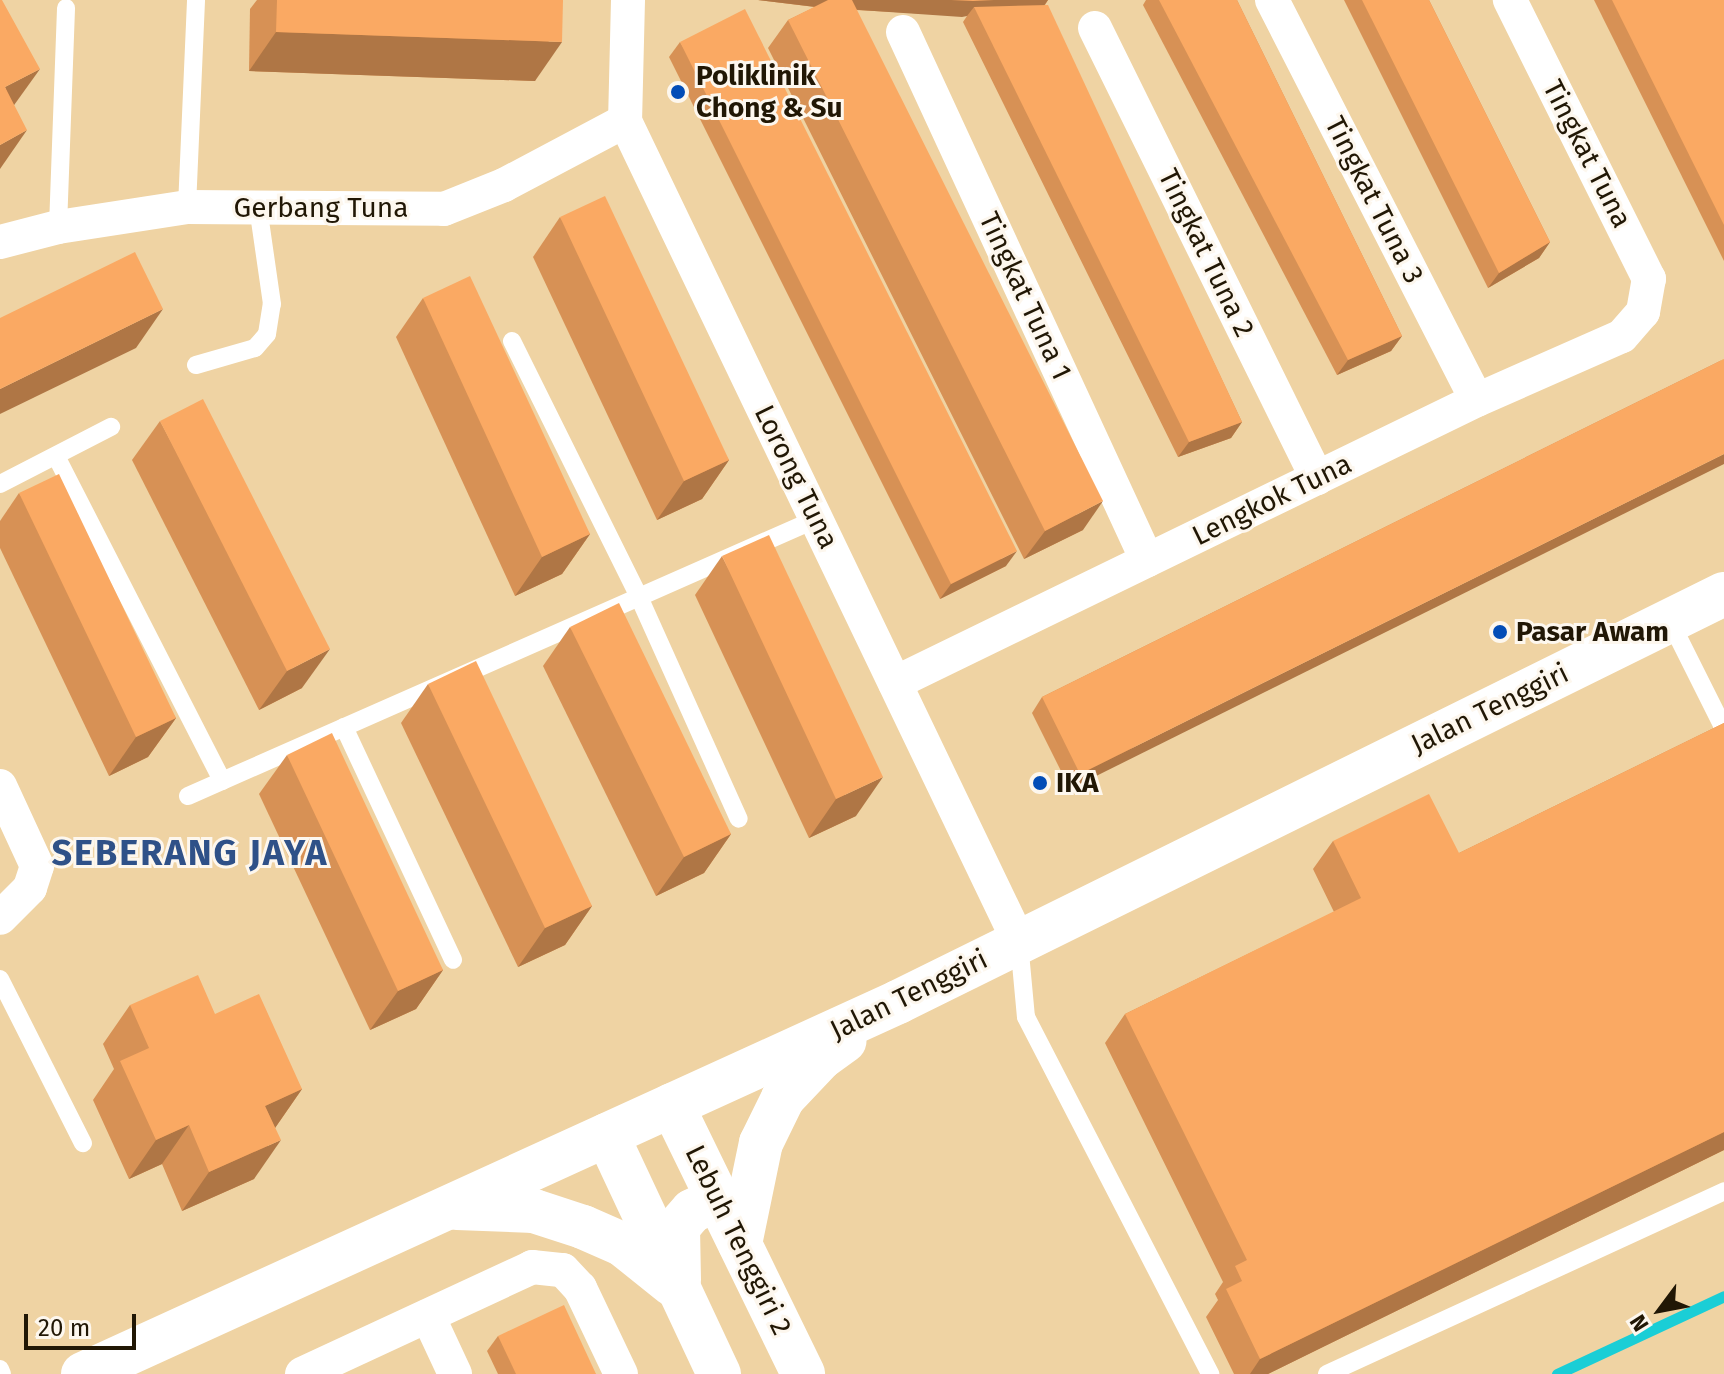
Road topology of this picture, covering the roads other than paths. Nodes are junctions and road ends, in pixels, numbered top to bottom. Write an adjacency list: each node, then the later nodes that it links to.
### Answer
1 (196, 0): 9 (lane)
2 (628, 0): 8 (street, Lorong Tuna)
3 (1272, 0): 16 (street, Tingkat Tuna 3)
4 (1510, 0): 13 (street, Tingkat Tuna)
5 (66, 8): 11 (lane)
6 (1095, 28): 19 (street, Tingkat Tuna 2)
7 (903, 32): 22 (street, Tingkat Tuna 1)
8 (625, 121): 10 (street, Gerbang Tuna); 21 (street, Lorong Tuna)
9 (187, 207): 10 (street, Gerbang Tuna); 11 (street, Gerbang Tuna)
10 (258, 207): 15 (lane)
11 (58, 227): 12 (street, Gerbang Tuna)
12 (0, 242)
13 (1643, 312): 16 (street, Lengkok Tuna)
14 (512, 341): 24 (lane)
15 (196, 365)
16 (1477, 400): 19 (street, Lengkok Tuna)
17 (111, 427): 18 (lane)
18 (56, 456): 20 (lane); 29 (lane)
19 (1317, 478): 22 (street, Lengkok Tuna)
20 (0, 484)
21 (816, 519): 24 (lane); 26 (street, Lorong Tuna)
22 (1147, 560): 26 (street, Lengkok Tuna)
23 (1724, 594): 25 (street, Jalan Tenggiri)
24 (639, 597): 27 (lane); 32 (lane)
25 (1670, 621): 28 (lane); 34 (street, Jalan Tenggiri)
26 (895, 683): 34 (street, Lorong Tuna)
27 (344, 727): 29 (lane); 35 (lane)
28 (1724, 729)
29 (222, 781): 31 (lane)
30 (0, 786): 33 (street)
31 (188, 796)
32 (739, 819)
33 (0, 918)
34 (1019, 942): 37 (street, Jalan Tenggiri); 53 (lane)
35 (453, 960)
36 (0, 979): 40 (lane)
37 (898, 1002): 38 (street, Jalan Tenggiri); 44 (street)
38 (672, 1105): 39 (street, Jalan Tenggiri); 42 (street, Lebuh Tenggiri 2)
39 (607, 1135): 43 (street, Jalan Tenggiri); 45 (street)
40 (83, 1143)
41 (1724, 1191): 54 (lane)
42 (718, 1199): 44 (street, Lebuh Tenggiri 2); 45 (street)
43 (447, 1208): 45 (street); 47 (street, Jalan Tenggiri)
44 (740, 1244): 52 (street, Lebuh Tenggiri 2)
45 (680, 1290): 51 (street)
46 (428, 1316): 48 (street); 49 (street); 50 (street)
47 (83, 1374)
48 (302, 1374)
49 (455, 1374)
50 (621, 1374)
51 (719, 1374)
52 (803, 1374)
53 (1210, 1374)
54 (1327, 1374)

